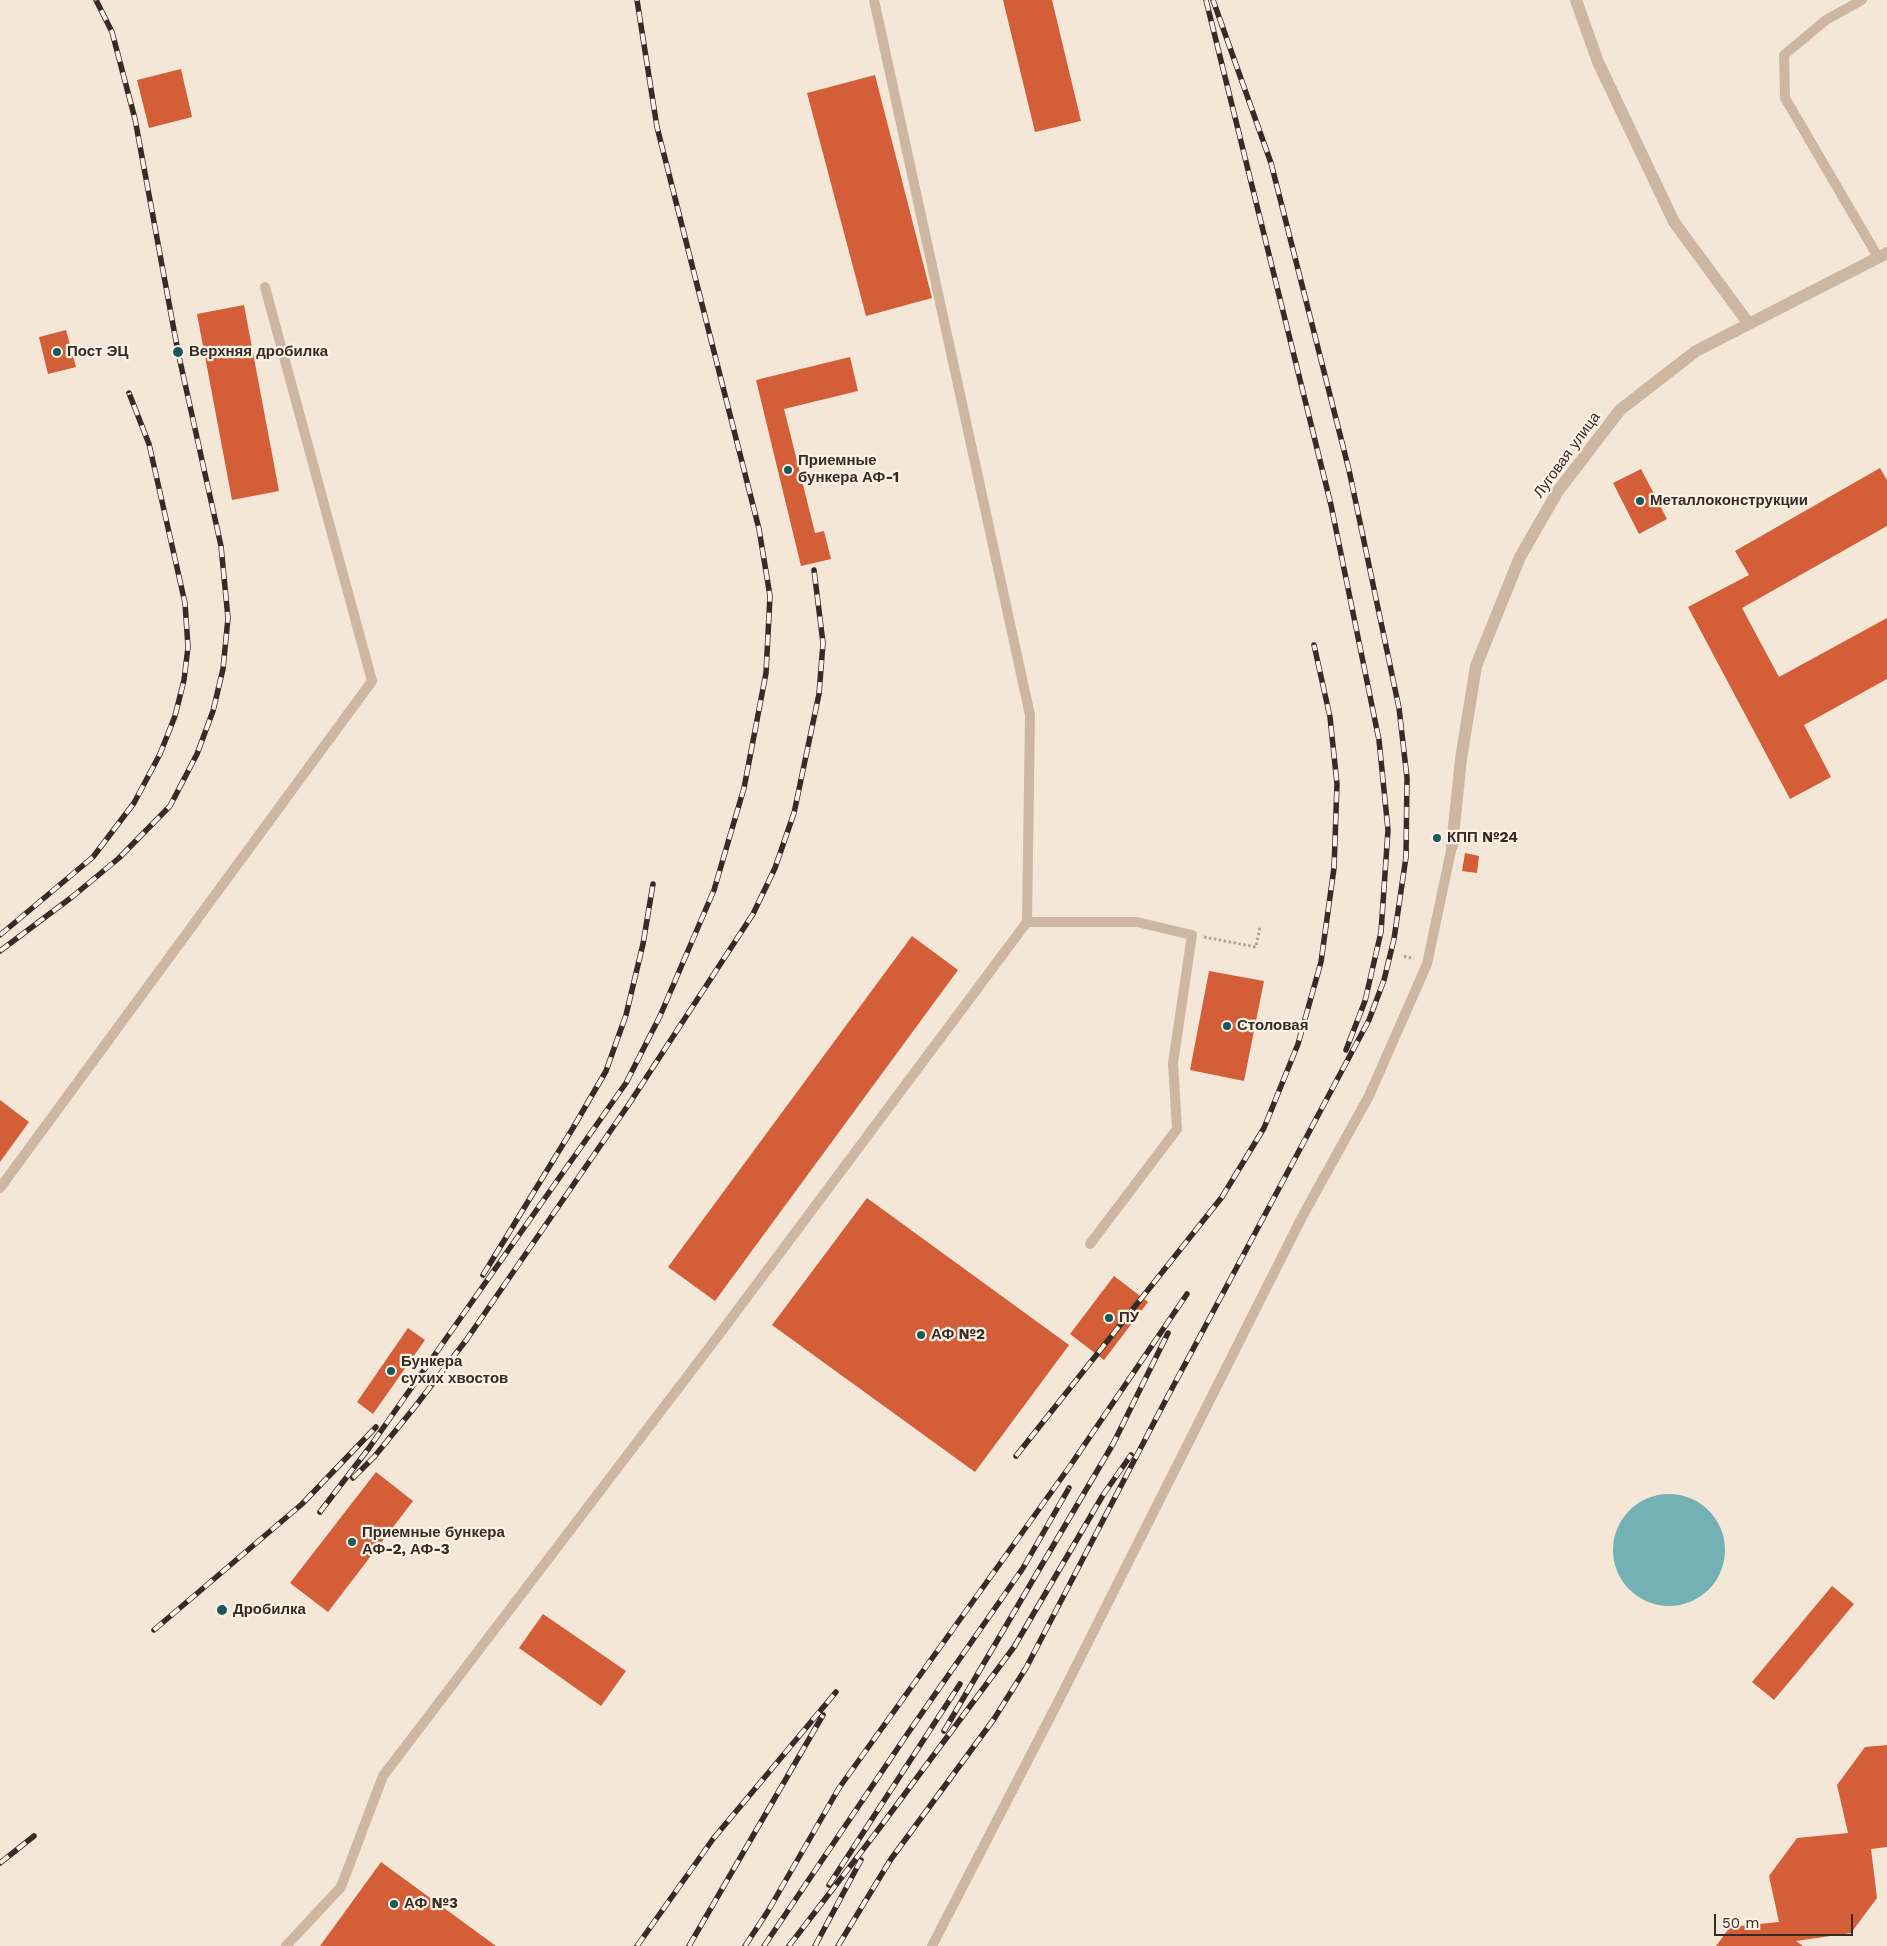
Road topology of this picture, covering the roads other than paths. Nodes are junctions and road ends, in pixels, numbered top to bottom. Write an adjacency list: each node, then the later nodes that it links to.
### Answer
1 (874, 0): 8 (lane)
2 (1576, 0): 6 (street)
3 (1862, 0): 4 (lane)
4 (1883, 255): 6 (street, Луговая улица)
5 (265, 287): 9 (lane)
6 (1749, 324): 7 (street, Луговая улица)
7 (1452, 846): 12 (lane)
8 (1027, 922): 10 (lane); 11 (lane)
9 (0, 1188)
10 (1090, 1244)
11 (286, 1946)
12 (932, 1946)

